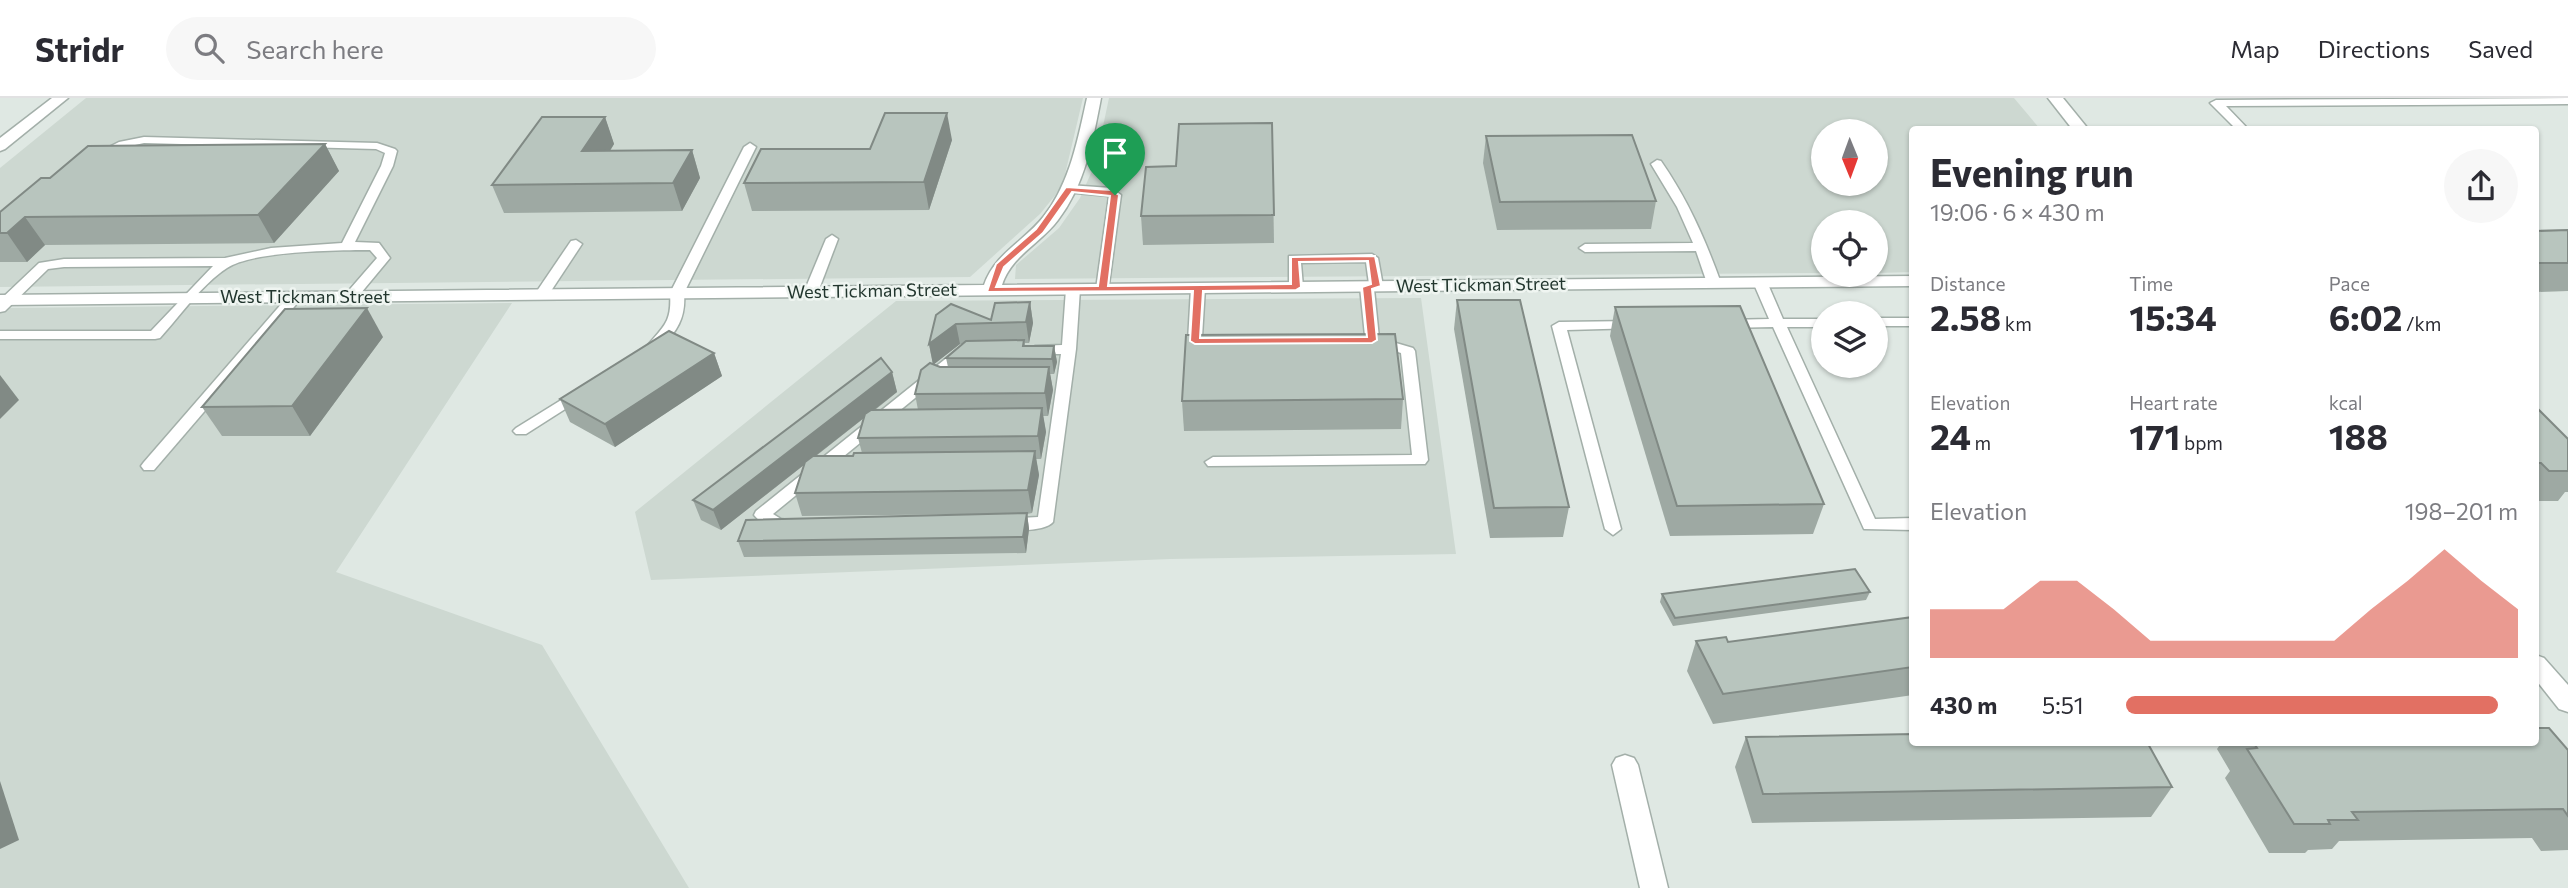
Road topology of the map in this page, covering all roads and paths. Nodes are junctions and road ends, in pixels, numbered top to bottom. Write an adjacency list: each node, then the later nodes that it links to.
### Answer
1 (61, 98): 9 (street)
2 (1094, 98): 13 (street)
3 (2055, 98): 7 (street)
4 (2441, 100): 5 (lane); 6 (lane)
5 (2213, 101): 8 (lane)
6 (2568, 101)
7 (2079, 126)
8 (2240, 126)
9 (0, 146)
10 (750, 147): 30 (lane)
11 (1657, 164): 17 (lane)
12 (86, 165): 16 (lane)
13 (1069, 189): 27 (lane); 28 (street)
14 (832, 239): 29 (lane)
15 (576, 244): 31 (lane)
16 (347, 245): 19 (lane); 32 (lane)
17 (1701, 247): 18 (lane); 22 (lane)
18 (1585, 248)
19 (225, 262): 33 (lane); 35 (lane)
20 (1909, 281): 21 (street, West Tickman Street)
21 (1760, 282): 22 (street, West Tickman Street); 38 (lane)
22 (1714, 283): 24 (street, West Tickman Street)
23 (1296, 287): 24 (street, West Tickman Street); 24 (lane); 25 (street, West Tickman Street)
24 (1371, 287): 44 (lane)
25 (1198, 288): 27 (street, West Tickman Street); 45 (lane)
26 (1073, 289): 27 (street, West Tickman Street); 28 (street, West Tickman Street); 46 (lane)
27 (1103, 289)
28 (990, 290): 29 (street, West Tickman Street)
29 (811, 292): 30 (street, West Tickman Street)
30 (677, 293): 31 (street, West Tickman Street); 49 (lane)
31 (542, 294): 32 (street, West Tickman Street)
32 (351, 296): 34 (street, West Tickman Street)
33 (191, 297): 34 (street, West Tickman Street); 35 (street, West Tickman Street); 42 (lane)
34 (295, 297): 56 (lane)
35 (3, 302)
36 (1888, 322): 37 (lane)
37 (1909, 322)
38 (1778, 323): 39 (lane); 40 (lane); 60 (lane)
39 (1811, 323)
40 (1710, 324)
41 (1655, 325): 61 (lane)
42 (0, 335)
43 (1345, 340): 44 (lane)
44 (1372, 340): 55 (lane)
45 (1222, 341)
46 (1069, 349): 48 (lane); 58 (lane)
47 (978, 350): 51 (lane)
48 (1017, 350)
49 (641, 354)
50 (586, 389): 53 (lane)
51 (883, 417): 52 (lane); 54 (lane)
52 (906, 425)
53 (520, 431)
54 (830, 460): 57 (lane); 59 (lane)
55 (1213, 462)
56 (149, 466)
57 (848, 469)
58 (992, 523)
59 (805, 524)
60 (1909, 524)
61 (1613, 528)
62 (2539, 668): 63 (street)
63 (2568, 702)
64 (1625, 765): 65 (street)
65 (1654, 888)

